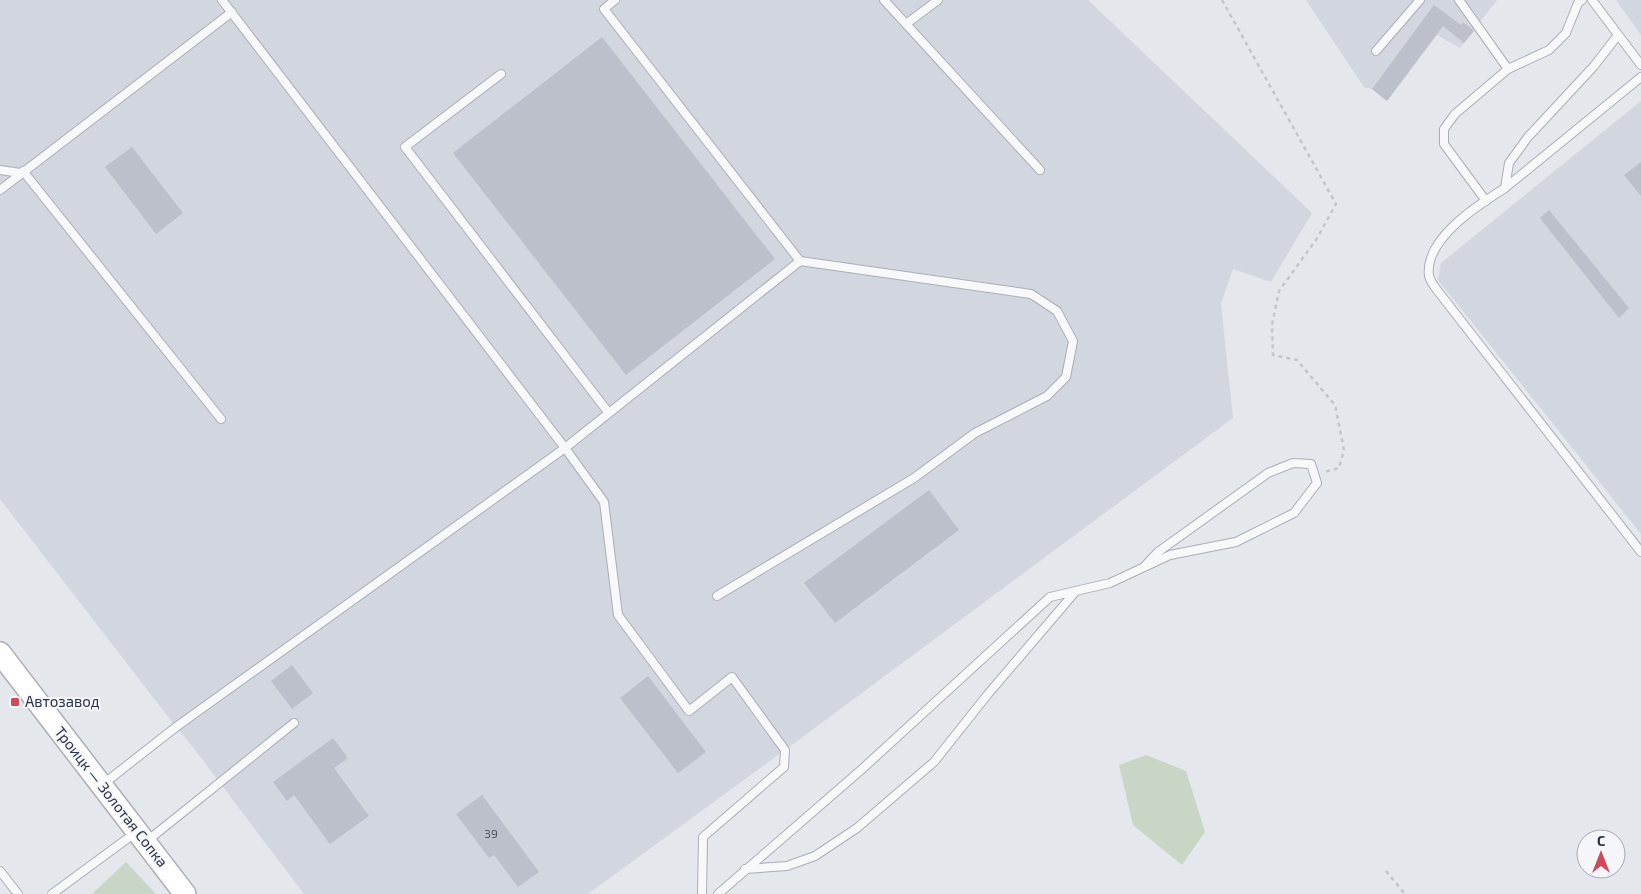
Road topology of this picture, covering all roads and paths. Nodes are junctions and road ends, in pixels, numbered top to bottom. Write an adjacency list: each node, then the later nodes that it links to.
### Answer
1 (222, 0): 10 (lane)
2 (615, 0): 24 (lane)
3 (884, 0): 11 (lane)
4 (938, 0): 11 (lane)
5 (1222, 0): 28 (path)
6 (1420, 0): 13 (lane)
7 (1459, 0): 15 (lane)
8 (1582, 0): 15 (lane)
9 (1592, 0): 12 (lane)
10 (232, 12): 20 (lane); 27 (lane)
11 (906, 24): 19 (lane)
12 (1618, 35): 14 (lane); 21 (lane)
13 (1376, 51)
14 (1641, 65)
15 (1508, 69): 23 (lane)
16 (502, 74): 25 (lane)
17 (1641, 77): 21 (lane)
18 (0, 170): 20 (lane)
19 (1040, 170)
20 (22, 172): 22 (lane); 26 (lane)
21 (1505, 188): 23 (lane)
22 (0, 190)
23 (1486, 200): 29 (lane)
24 (800, 261): 25 (lane); 32 (lane)
25 (608, 412): 27 (lane)
26 (222, 419)
27 (564, 448): 35 (lane); 43 (lane)
28 (1314, 474): 30 (lane); 30 (lane)
29 (1641, 552)
30 (1144, 567): 31 (lane)
31 (1076, 591): 37 (lane); 37 (lane)
32 (717, 596)
33 (0, 653): 35 (street, Троицк — Золотая Сопка)
34 (294, 723): 36 (lane)
35 (102, 785): 36 (street, Троицк — Золотая Сопка)
36 (142, 837): 41 (lane); 42 (street, Троицк — Золотая Сопка)
37 (745, 869): 44 (lane)
38 (1386, 870): 45 (path)
39 (0, 871): 40 (lane)
40 (18, 894)
41 (52, 894)
42 (185, 894)
43 (702, 894)
44 (718, 894)
45 (1405, 894)

